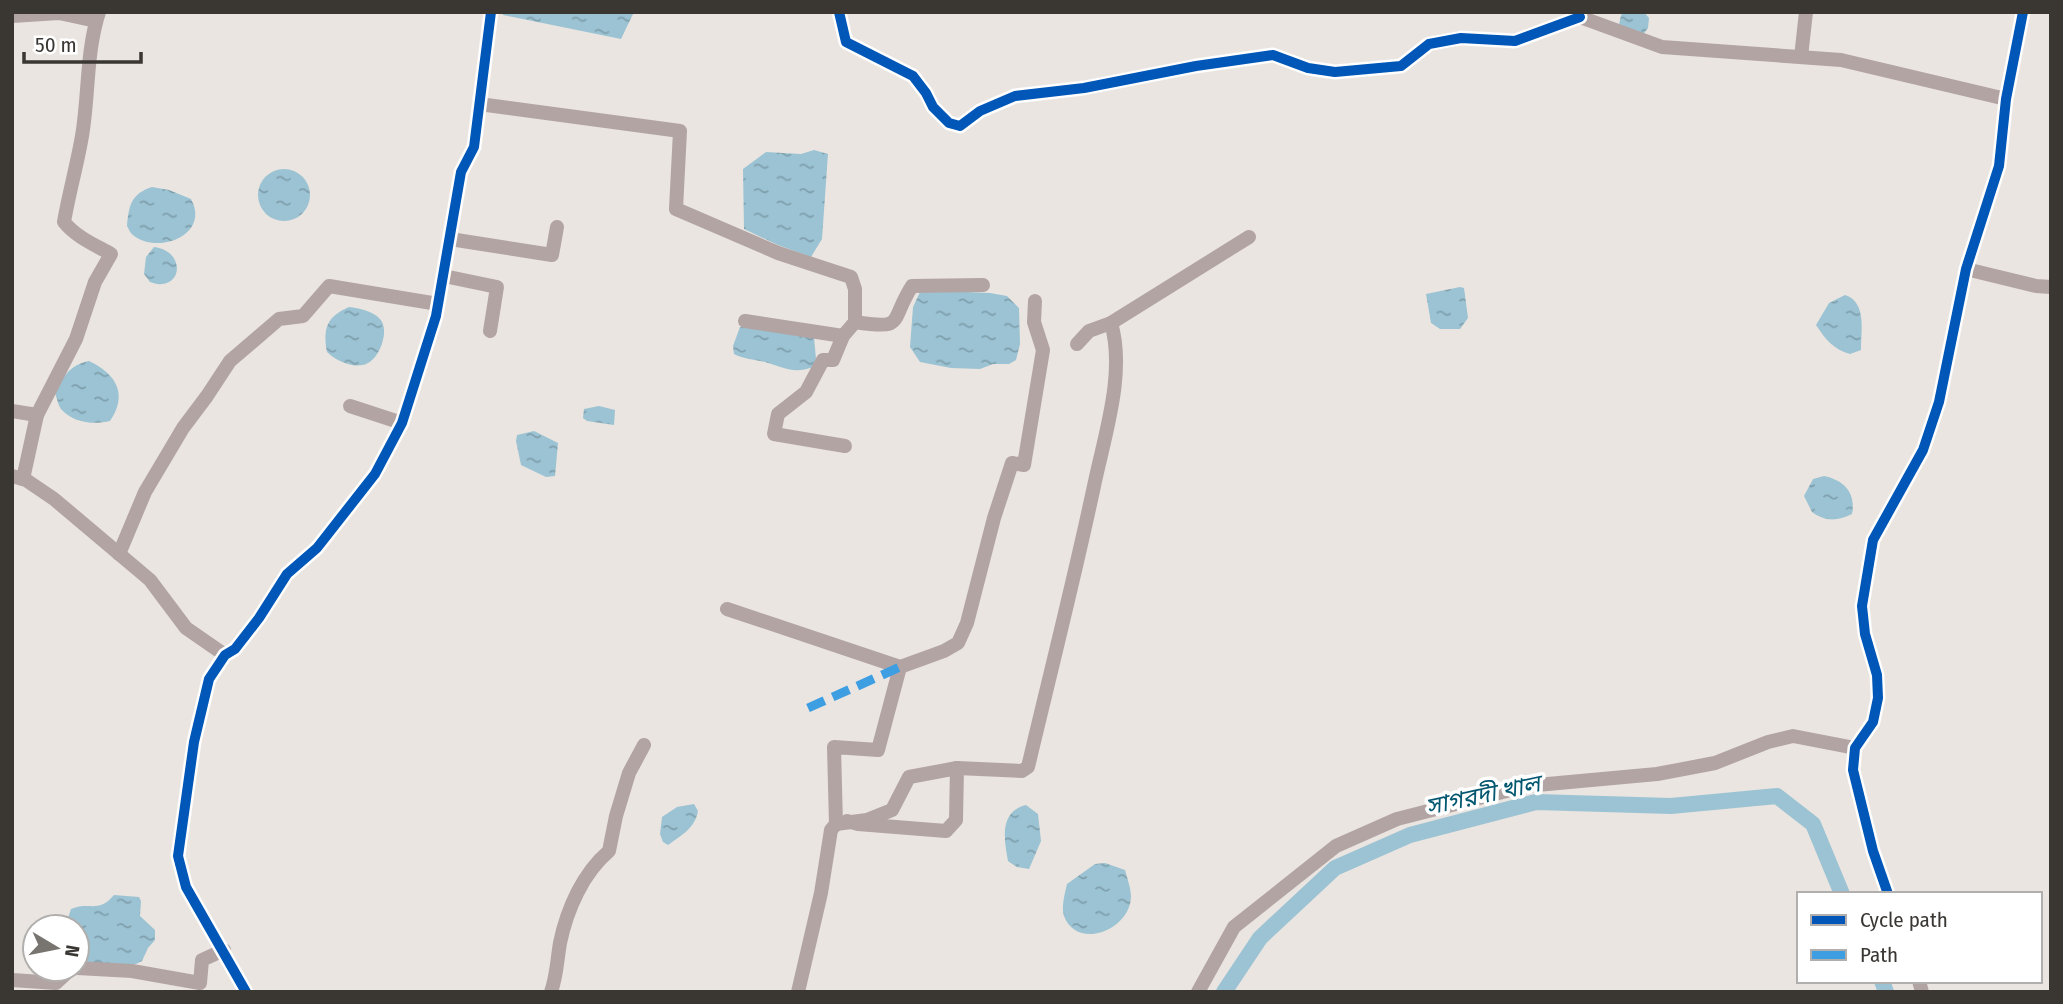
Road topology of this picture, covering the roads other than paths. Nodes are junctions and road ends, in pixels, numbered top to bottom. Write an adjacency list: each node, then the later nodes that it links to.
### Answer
1 (491, 12): 10 (street)
2 (839, 12): 5 (street)
3 (1806, 12): 8 (street)
4 (2023, 12): 9 (street)
5 (1580, 15): 8 (street)
6 (12, 16): 7 (street)
7 (97, 17): 28 (street)
8 (1801, 57): 9 (street)
9 (2006, 99): 14 (street)
10 (479, 104): 13 (street); 21 (street)
11 (557, 227): 13 (street)
12 (1250, 237): 22 (street)
13 (450, 239): 15 (street)
14 (1966, 270): 17 (street); 37 (street)
15 (444, 276): 19 (street); 23 (street)
16 (983, 285): 21 (street)
17 (2051, 287)
18 (1035, 301): 35 (street)
19 (438, 304): 29 (street); 32 (street)
20 (745, 321): 24 (street)
21 (855, 322): 24 (street)
22 (1111, 323): 25 (street); 38 (street)
23 (490, 331)
24 (843, 336): 30 (street)
25 (1077, 344)
26 (350, 406): 29 (street)
27 (12, 411): 28 (street)
28 (37, 415): 31 (street)
29 (402, 423): 34 (street)
30 (845, 446)
31 (18, 478): 32 (street)
32 (119, 554): 34 (street)
33 (727, 610): 35 (street)
34 (225, 655): 41 (street)
35 (900, 667): 39 (street)
36 (644, 745): 44 (street)
37 (1855, 748): 40 (street); 46 (street)
38 (957, 768): 39 (street); 39 (street)
39 (841, 822): 45 (street)
40 (1887, 892)
41 (223, 950): 42 (street); 43 (street)
42 (91, 969)
43 (246, 992)
44 (551, 992)
45 (798, 992)
46 (1198, 992)

